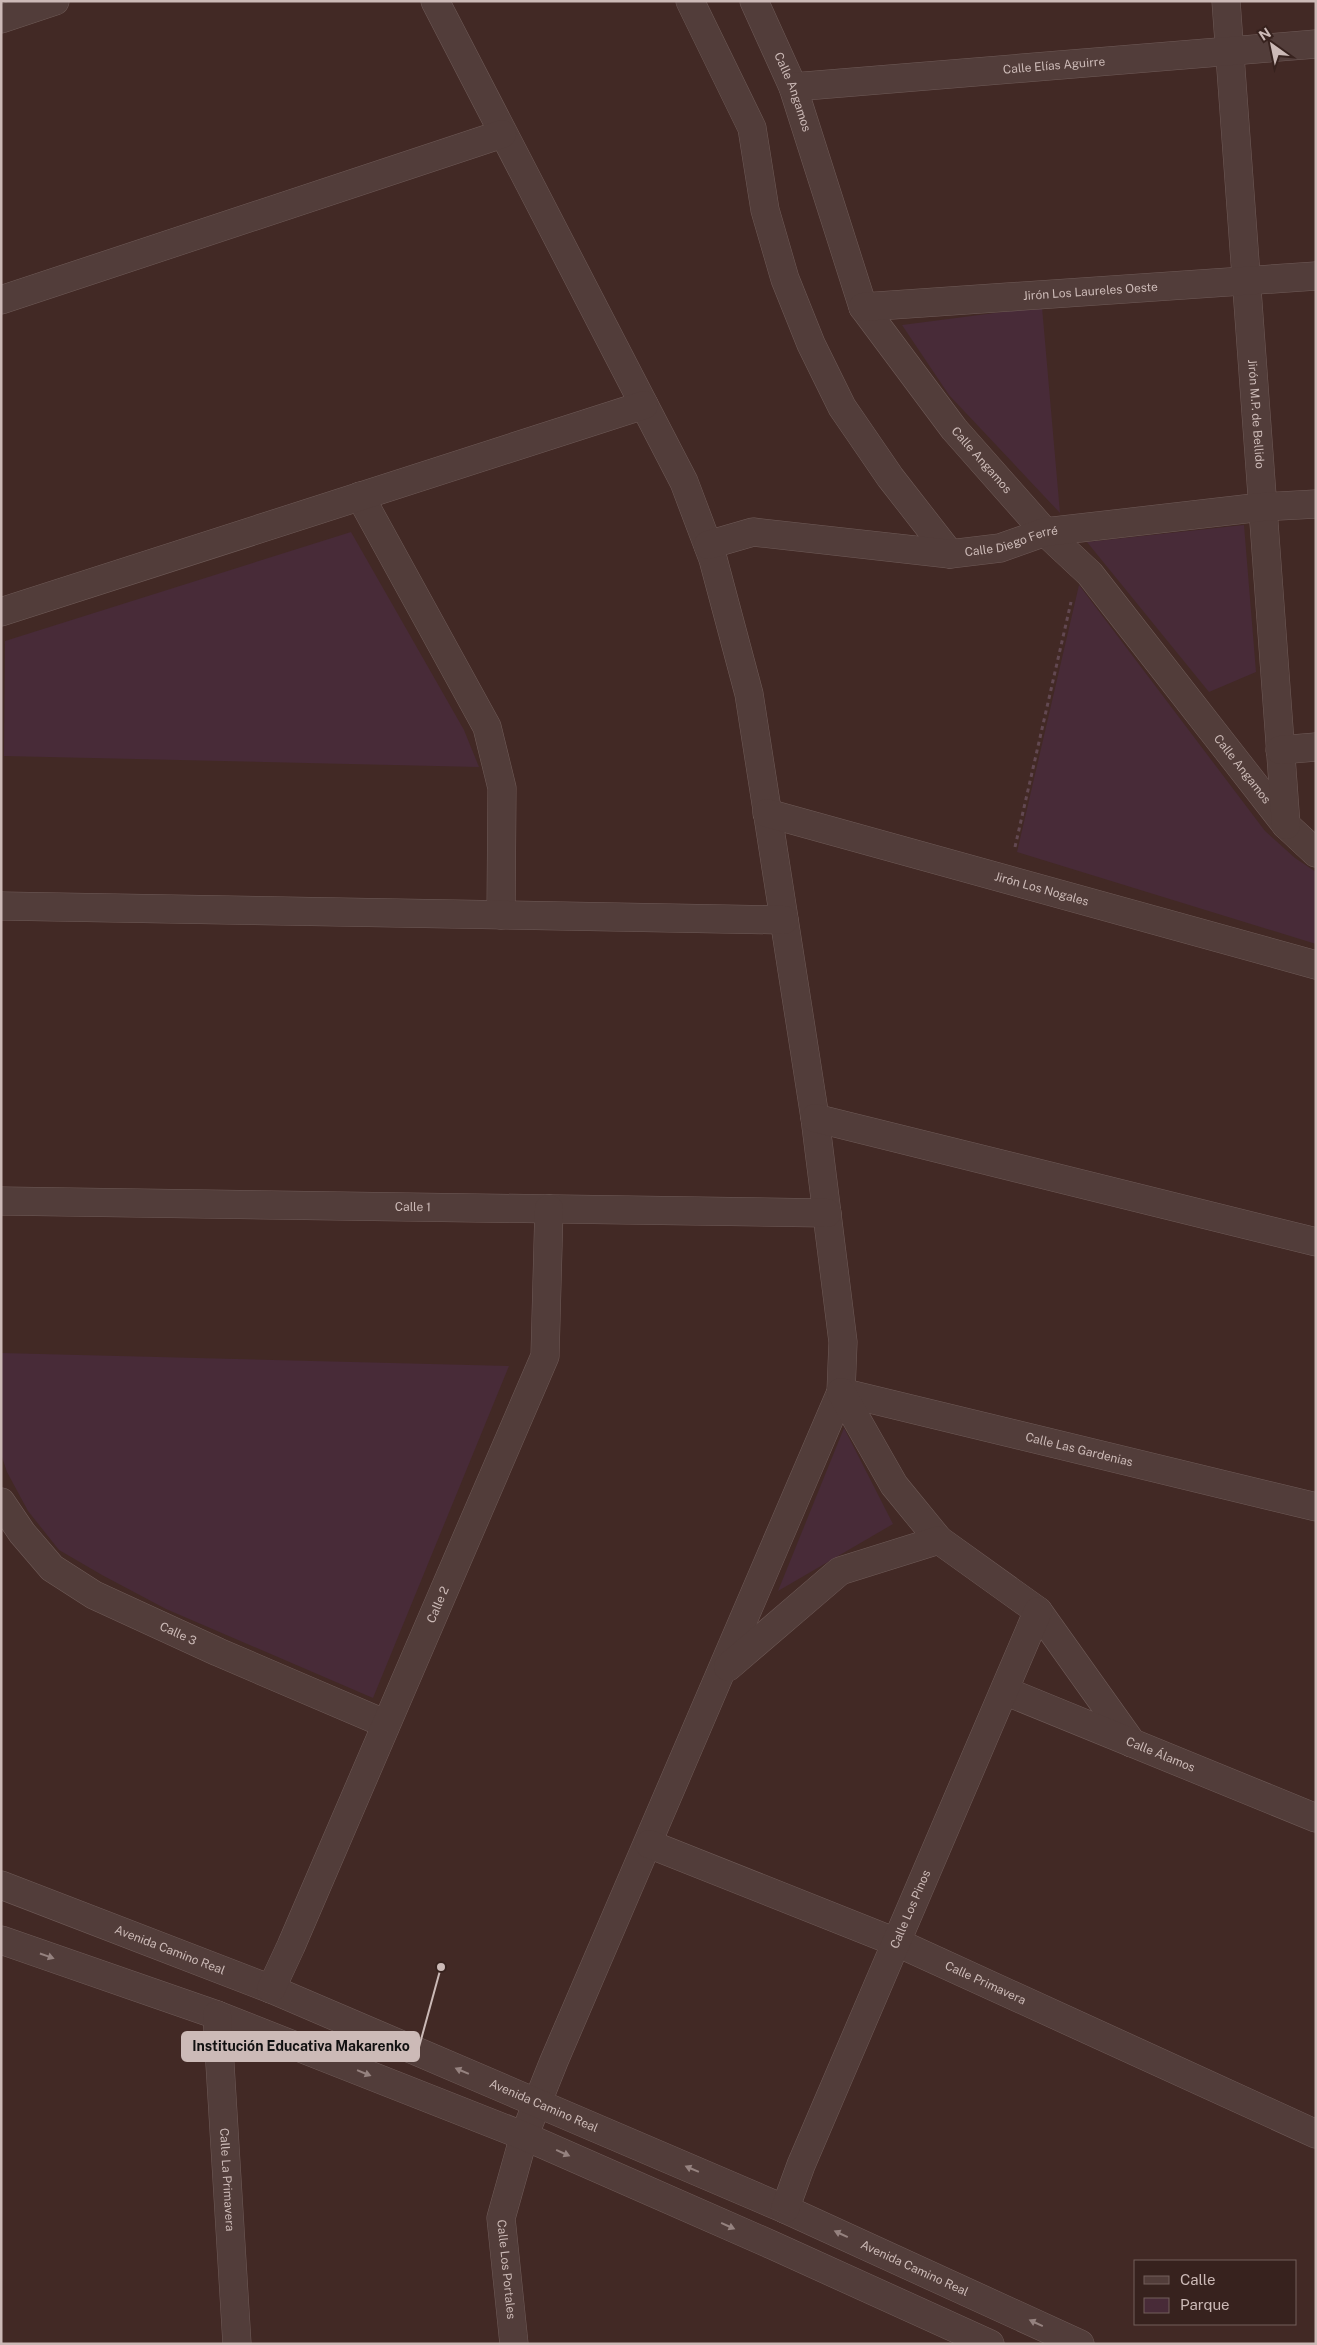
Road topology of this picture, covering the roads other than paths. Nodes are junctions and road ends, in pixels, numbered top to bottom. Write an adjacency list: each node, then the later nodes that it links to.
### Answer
1 (55, 1): 6 (street)
2 (435, 1): 10 (street)
3 (690, 1): 21 (street)
4 (754, 1): 9 (street, Calle Angamos)
5 (1226, 1): 8 (street, Jirón M.P. de Bellido)
6 (1, 19)
7 (1316, 44): 8 (street, Calle Elías Aguirre)
8 (1229, 51): 9 (street, Calle Elías Aguirre); 12 (street, Jirón M.P. de Bellido)
9 (793, 87): 14 (street, Calle Angamos)
10 (502, 134): 13 (street); 15 (street)
11 (1316, 276): 12 (street, Jirón Los Laureles Oeste)
12 (1246, 281): 14 (street, Jirón Los Laureles Oeste); 18 (street, Jirón M.P. de Bellido)
13 (1, 300)
14 (863, 307): 19 (street, Calle Angamos)
15 (644, 405): 16 (street); 20 (street)
16 (360, 496): 22 (street); 29 (street)
17 (1316, 504): 18 (street, Calle Diego Ferré)
18 (1262, 508): 19 (street, Calle Diego Ferré); 24 (street, Jirón M.P. de Bellido)
19 (1044, 532): 21 (street, Calle Diego Ferré); 26 (street, Calle Angamos)
20 (708, 545): 21 (street, Calle Diego Ferré); 25 (street)
21 (950, 554)
22 (1, 612)
23 (1316, 747): 24 (street)
24 (1280, 750): 26 (street, Jirón M.P. de Bellido)
25 (767, 813): 30 (street); 31 (street, Jirón Los Nogales)
26 (1286, 825): 27 (street, Calle Angamos)
27 (1316, 853)
28 (1, 906): 29 (street)
29 (501, 915): 30 (street)
30 (784, 920): 32 (street)
31 (1316, 965)
32 (815, 1118): 35 (street); 36 (street)
33 (1, 1201): 34 (street, Calle 1)
34 (550, 1209): 35 (street, Calle 1); 44 (street, Calle 2)
35 (827, 1213): 37 (street)
36 (1316, 1242)
37 (841, 1392): 39 (street, Calle Las Gardenias); 40 (street); 42 (street, Calle Los Portales)
38 (1, 1502): 44 (street, Calle 3)
39 (1316, 1507)
40 (939, 1540): 41 (street); 42 (street)
41 (1038, 1611): 43 (street, Calle Los Pinos); 45 (street)
42 (723, 1672): 47 (street, Calle Los Portales)
43 (1005, 1691): 45 (street, Calle Álamos); 50 (street, Calle Los Pinos)
44 (386, 1724): 51 (street, Calle 2)
45 (1132, 1743): 46 (street, Calle Álamos)
46 (1316, 1818)
47 (648, 1844): 50 (street, Calle Primavera); 53 (street, Calle Los Portales)
48 (1, 1885): 51 (street, Avenida Camino Real)
49 (1, 1940): 52 (street, one-way to 52)
50 (898, 1943): 54 (street, Calle Primavera); 56 (street, Calle Los Pinos)
51 (271, 1989): 53 (street, Avenida Camino Real, one-way to 51)
52 (217, 2014): 55 (street, one-way to 55); 57 (street, Calle La Primavera)
53 (538, 2103): 55 (street, Calle Los Portales); 56 (street, Avenida Camino Real, one-way to 53)
54 (1316, 2134)
55 (524, 2136): 58 (street, Calle Los Portales); 59 (street, one-way to 59)
56 (785, 2209): 60 (street, Avenida Camino Real, one-way to 56)
57 (237, 2344)
58 (514, 2344)
59 (990, 2344)
60 (1080, 2344)

